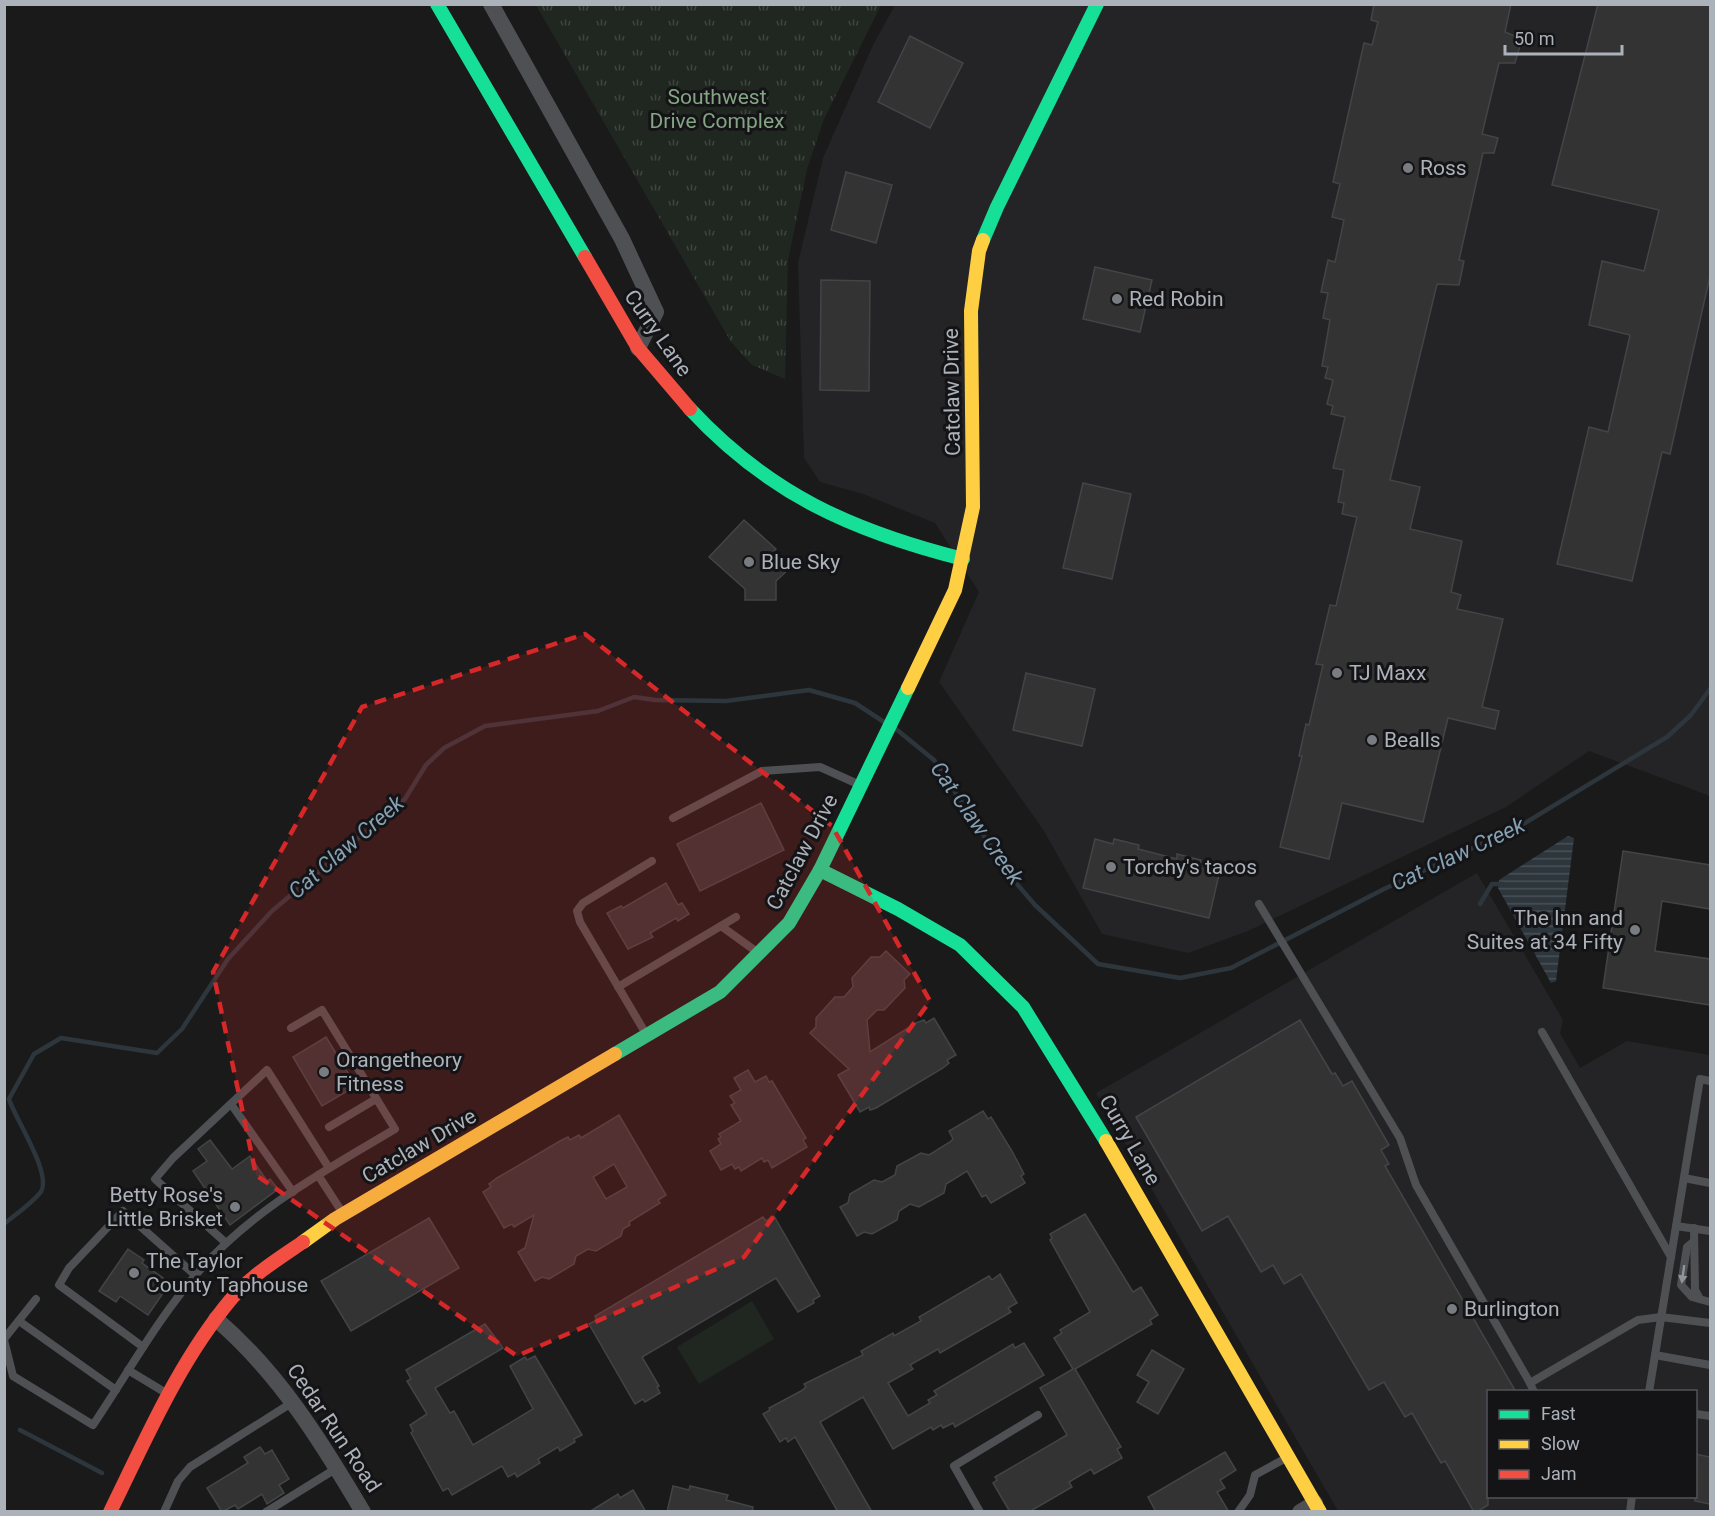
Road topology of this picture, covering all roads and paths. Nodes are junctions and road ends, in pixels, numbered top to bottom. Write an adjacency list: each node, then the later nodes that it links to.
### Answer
1 (437, 4): 4 (street, Curry Lane)
2 (491, 4): 4 (street)
3 (1096, 4): 5 (street, Catclaw Drive)
4 (638, 348): 5 (street, Curry Lane)
5 (963, 559): 6 (street, Catclaw Drive)
6 (860, 785): 7 (lane); 9 (street, Catclaw Drive)
7 (673, 818)
8 (652, 861): 14 (lane)
9 (820, 870): 13 (street, Catclaw Drive); 54 (street, Curry Lane)
10 (1259, 904): 47 (lane)
11 (736, 917): 12 (lane)
12 (721, 926): 13 (lane); 14 (lane)
13 (760, 954): 17 (street, Catclaw Drive)
14 (618, 987): 17 (lane)
15 (291, 1028): 19 (lane)
16 (1542, 1032): 33 (lane)
17 (647, 1037): 27 (street, Catclaw Drive)
18 (1710, 1081): 24 (lane)
19 (376, 1099): 21 (lane); 22 (lane)
20 (231, 1104): 22 (lane); 26 (lane); 32 (lane)
21 (329, 1127)
22 (329, 1168): 23 (lane)
23 (318, 1175): 26 (lane); 27 (lane)
24 (1684, 1178): 25 (lane); 28 (lane)
25 (1710, 1182)
26 (292, 1192): 32 (lane)
27 (343, 1214): 39 (street, Catclaw Drive)
28 (1676, 1226): 29 (lane); 33 (lane)
29 (1694, 1228): 30 (lane); 31 (lane)
30 (1710, 1231)
31 (1693, 1242): 36 (lane); 36 (lane, one-way to 36)
32 (226, 1243): 34 (lane)
33 (1671, 1257): 38 (lane)
34 (195, 1275): 43 (lane); 43 (lane)
35 (36, 1299): 40 (lane)
36 (1700, 1299): 37 (lane)
37 (1710, 1302)
38 (1661, 1317): 41 (lane); 44 (lane); 47 (lane)
39 (216, 1319): 51 (street, Catclaw Drive); 52 (street, Cedar Run Road)
40 (19, 1321): 42 (lane); 48 (lane)
41 (1710, 1323)
42 (4, 1340): 48 (lane)
43 (143, 1347): 46 (lane)
44 (1655, 1354): 45 (lane); 50 (lane)
45 (1710, 1365)
46 (128, 1370): 48 (lane); 51 (lane)
47 (1530, 1383): 49 (lane)
48 (116, 1390)
49 (1533, 1390)
50 (1649, 1390)
51 (168, 1394): 57 (street, Catclaw Drive)
52 (294, 1401): 55 (street, Cedar Run Road); 58 (lane)
53 (1038, 1416): 61 (lane)
54 (1288, 1457): 56 (street, Curry Lane); 62 (lane)
55 (337, 1468): 59 (lane); 60 (street, Cedar Run Road)
56 (1311, 1509)
57 (110, 1512)
58 (164, 1512)
59 (266, 1512)
60 (363, 1512)
61 (980, 1512)
62 (1238, 1512)

